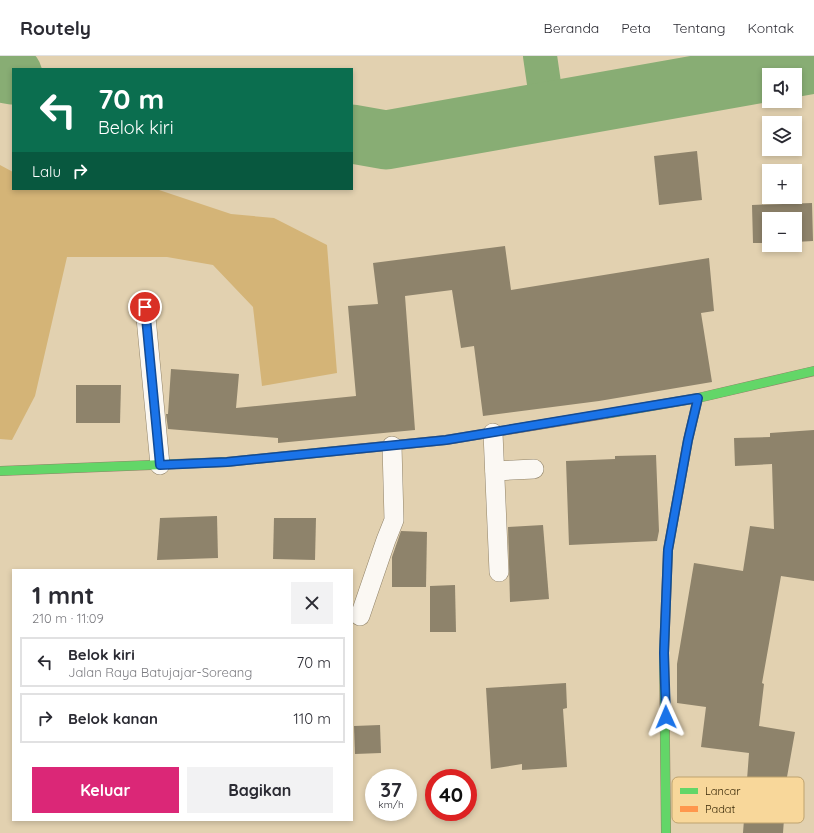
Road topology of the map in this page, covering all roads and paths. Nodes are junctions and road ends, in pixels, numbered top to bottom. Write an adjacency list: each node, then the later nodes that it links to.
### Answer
1 (145, 307): 6 (lane)
2 (814, 371): 3 (main road)
3 (698, 398): 4 (main road); 12 (main road)
4 (493, 433): 5 (main road); 8 (lane)
5 (392, 446): 6 (main road); 11 (lane)
6 (160, 465): 9 (main road)
7 (534, 469): 8 (lane)
8 (495, 471): 10 (lane)
9 (0, 472)
10 (499, 572)
11 (360, 616)
12 (666, 833)

